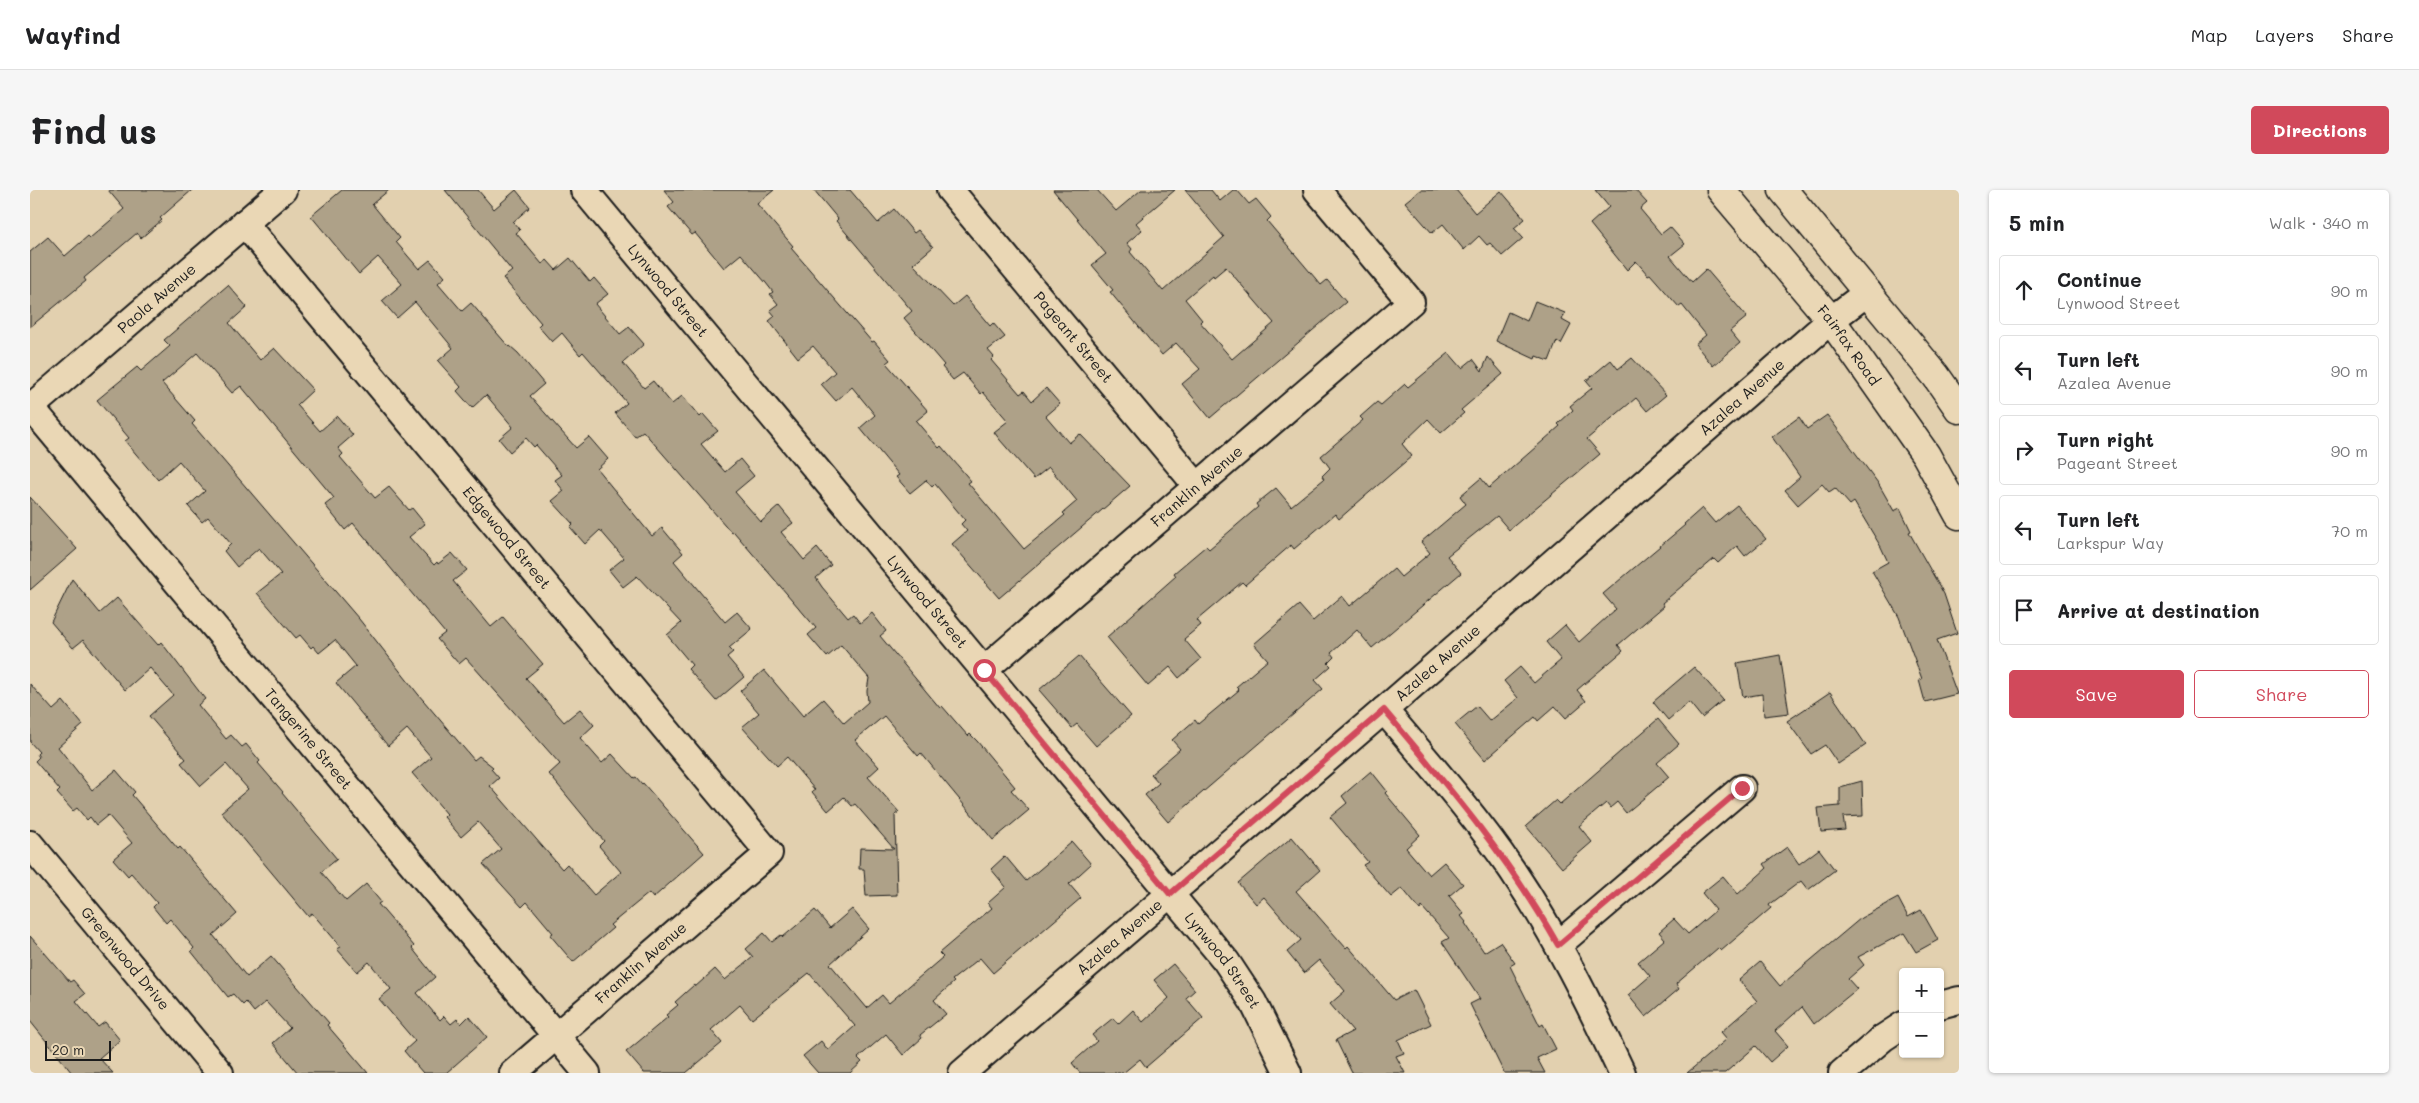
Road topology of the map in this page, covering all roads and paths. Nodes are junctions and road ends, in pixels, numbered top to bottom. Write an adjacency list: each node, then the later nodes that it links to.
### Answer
1 (283, 190): 7 (street, Paola Avenue)
2 (584, 190): 14 (street, Lynwood Street)
3 (950, 190): 12 (street, Pageant Street)
4 (1317, 190): 12 (street, Franklin Avenue)
5 (1721, 190): 9 (main road, Fairfax Road)
6 (1783, 190): 8 (main road)
7 (244, 223): 10 (street, Paola Avenue); 18 (street, Edgewood Street)
8 (1868, 292): 9 (street, Azalea Avenue); 11 (main road)
9 (1831, 320): 13 (main road, Fairfax Road); 15 (street, Azalea Avenue)
10 (30, 406): 24 (street, Tangerine Street)
11 (1959, 409)
12 (1197, 486): 14 (street, Franklin Avenue)
13 (1959, 515)
14 (984, 670): 19 (street, Lynwood Street)
15 (1384, 710): 19 (street, Azalea Avenue); 20 (street)
16 (1742, 788): 20 (street)
17 (30, 844): 25 (street, Greenwood Drive)
18 (769, 853): 24 (street, Franklin Avenue)
19 (1170, 894): 28 (street, Azalea Avenue); 29 (street, Lynwood Street)
20 (1558, 945): 30 (street)
21 (1959, 1000): 22 (street)
22 (1944, 1004)
23 (1899, 1028): 31 (street)
24 (556, 1036): 26 (street, Franklin Avenue); 27 (street, Tangerine Street)
25 (220, 1073)
26 (514, 1073)
27 (586, 1073)
28 (962, 1073)
29 (1288, 1073)
30 (1622, 1073)
31 (1842, 1073)

